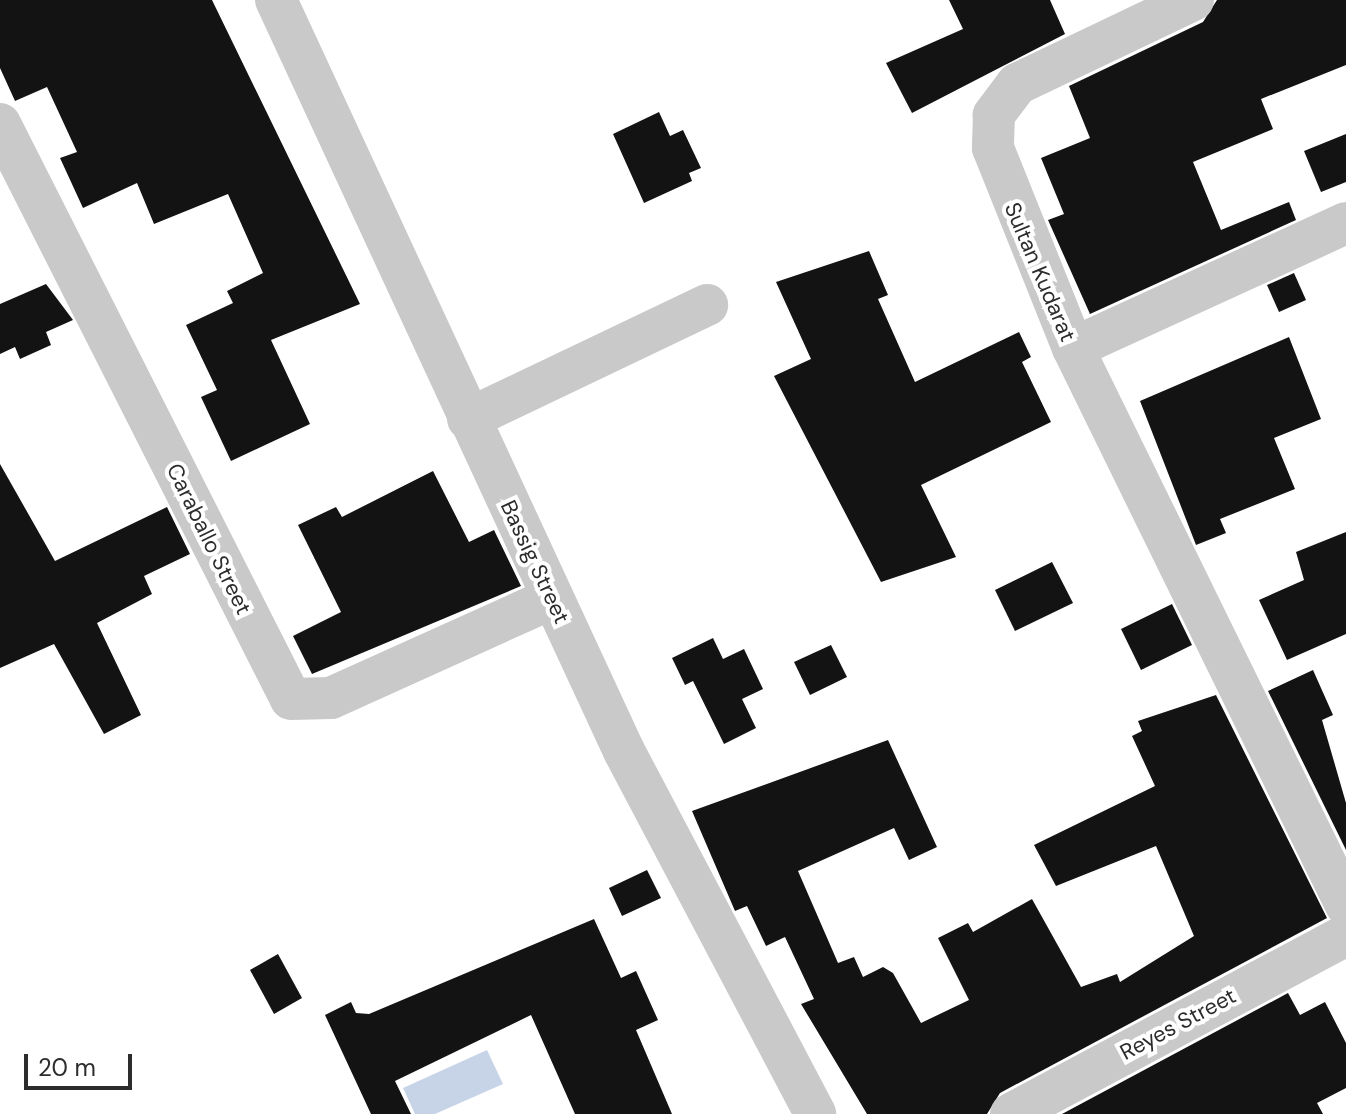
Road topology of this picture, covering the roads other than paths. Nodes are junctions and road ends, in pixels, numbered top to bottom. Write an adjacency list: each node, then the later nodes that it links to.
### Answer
1 (276, 0): 7 (street, Bassig Street)
2 (1193, 0): 6 (street, Sultan Kudarat)
3 (0, 124): 8 (street, Caraballo Street)
4 (1346, 223): 6 (street)
5 (707, 305): 7 (street)
6 (1073, 348): 9 (street, Sultan Kudarat)
7 (468, 419): 8 (street, Bassig Street)
8 (552, 598): 11 (street, Bassig Street)
9 (1346, 905)
10 (1346, 935): 12 (street, Reyes Street)
11 (815, 1114)
12 (1011, 1114)

